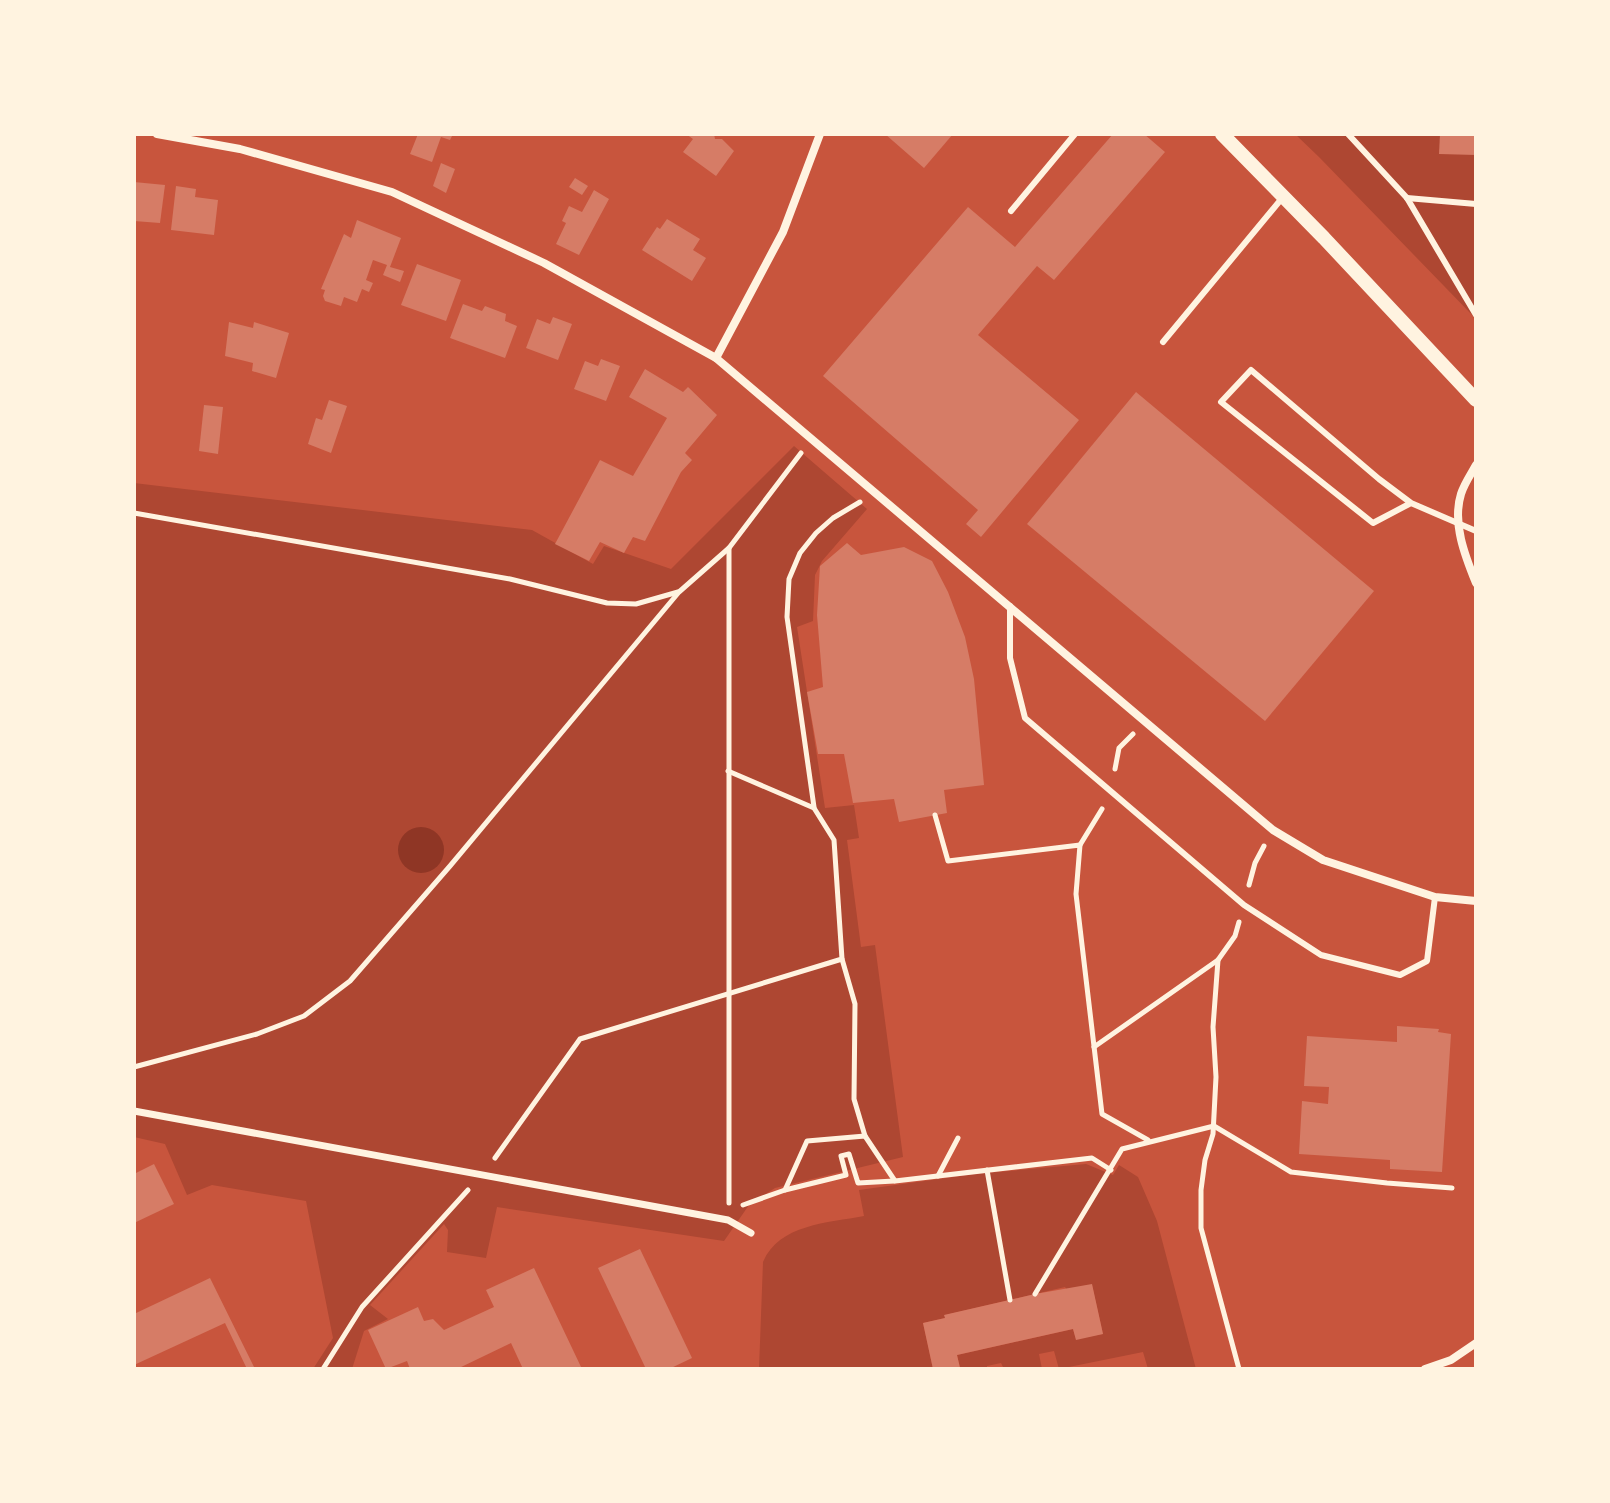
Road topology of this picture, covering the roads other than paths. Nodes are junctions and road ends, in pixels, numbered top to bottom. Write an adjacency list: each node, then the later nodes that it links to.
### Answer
1 (157, 134): 12 (street)
2 (820, 134): 12 (street)
3 (1075, 134): 9 (lane)
4 (1222, 134): 6 (street)
5 (1348, 134): 7 (lane)
6 (1283, 197): 11 (lane); 13 (street)
7 (1407, 198): 8 (lane); 10 (lane)
8 (1476, 204)
9 (1011, 211)
10 (1476, 315)
11 (1163, 342)
12 (716, 358): 19 (street)
13 (1476, 400)
14 (1476, 465): 16 (street)
15 (1411, 503): 15 (lane); 16 (lane)
16 (1459, 524): 17 (lane); 18 (street)
17 (1476, 531)
18 (1476, 583)
19 (1010, 606): 20 (street); 20 (lane)
20 (1435, 897): 21 (street)
21 (1476, 901)
22 (134, 1111): 23 (street)
23 (751, 1233)
24 (1476, 1343): 25 (street)
25 (1425, 1369)

